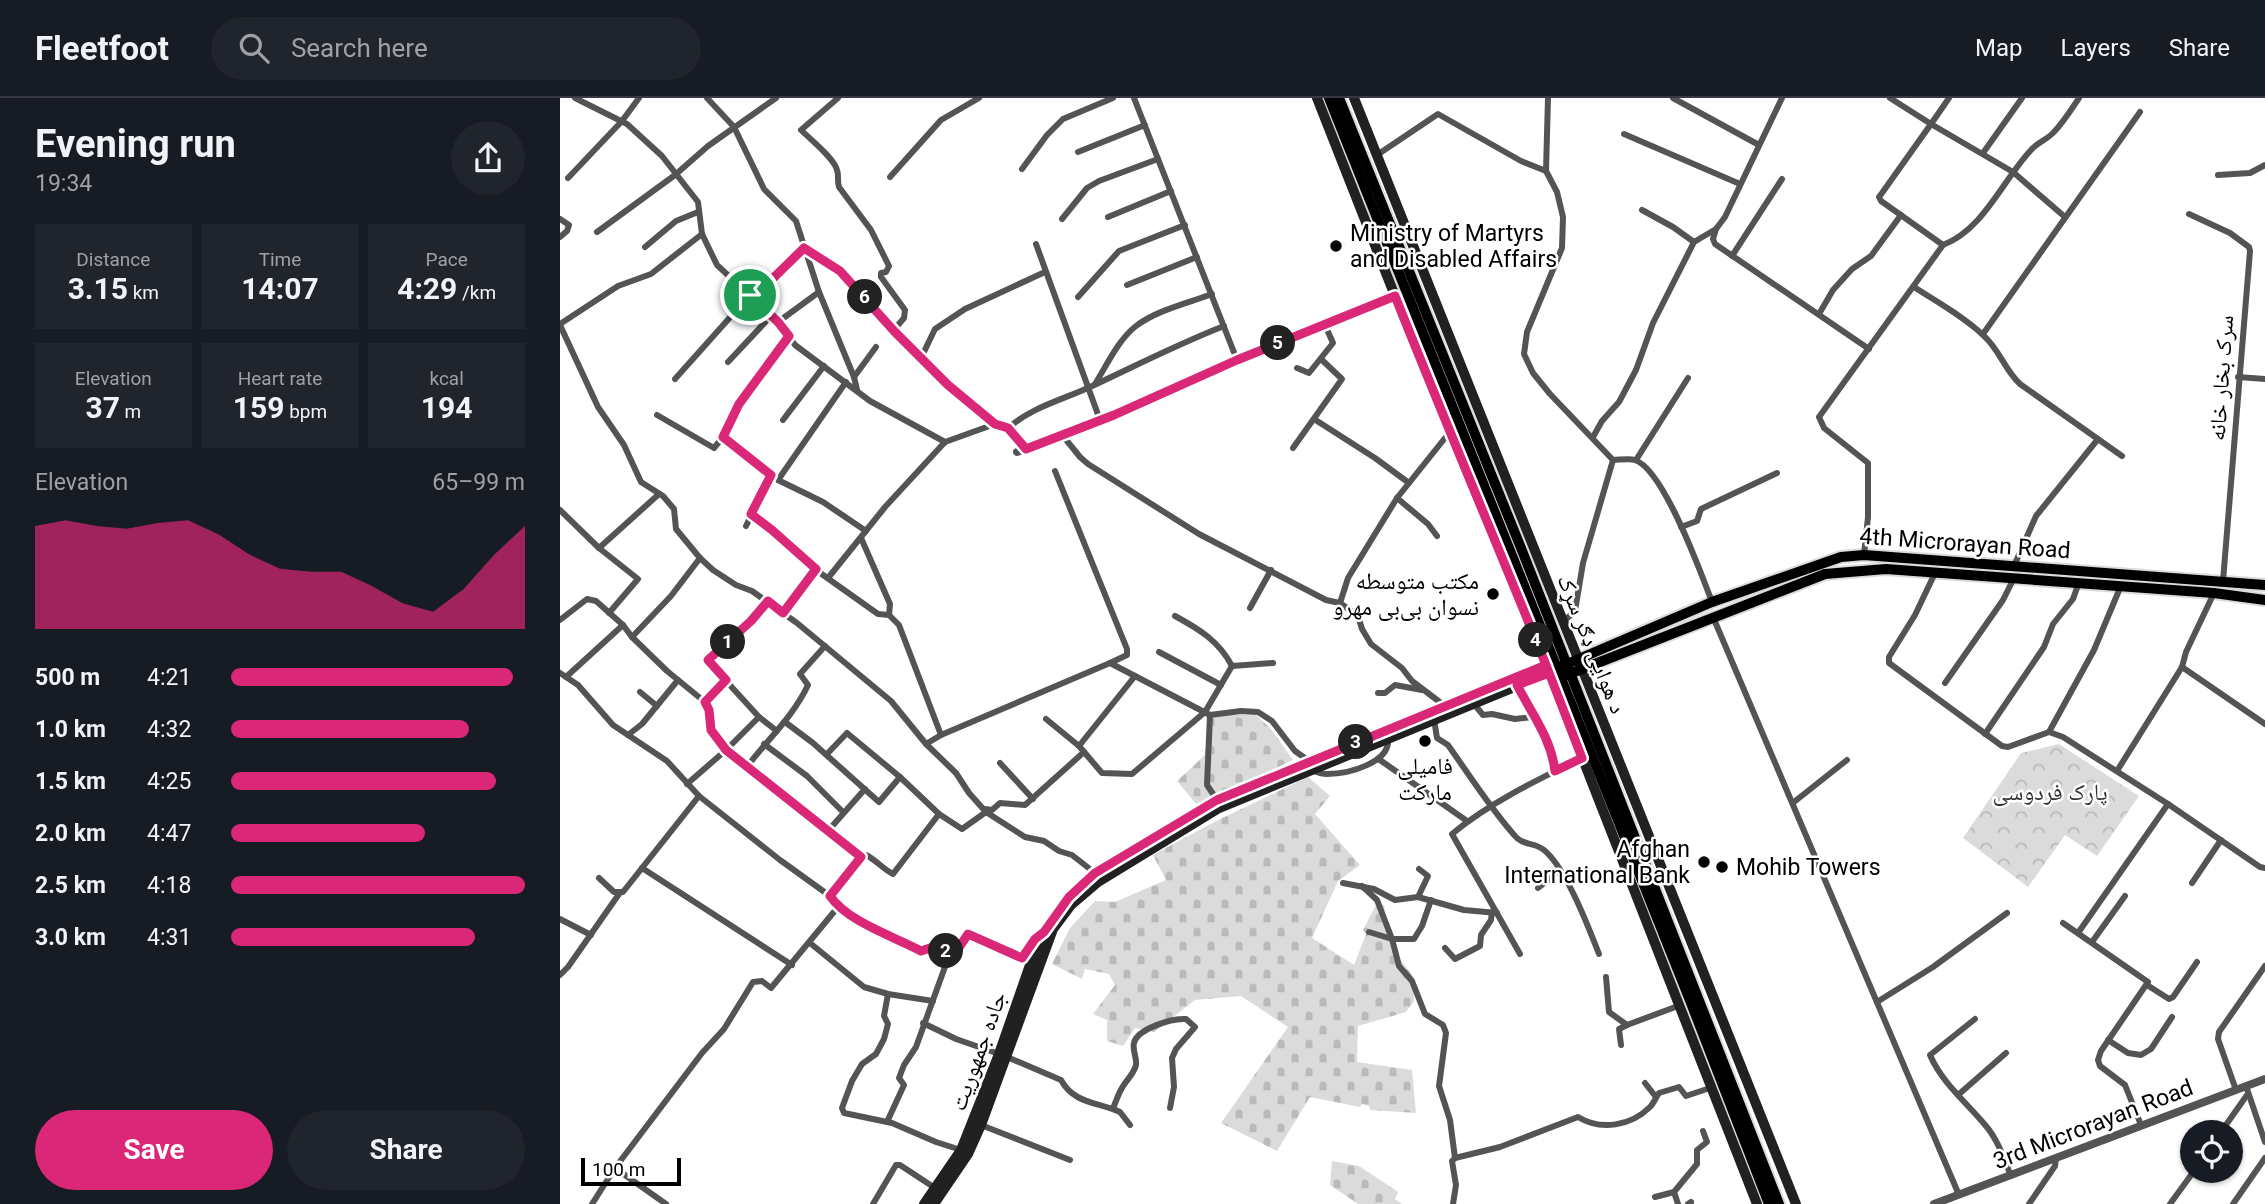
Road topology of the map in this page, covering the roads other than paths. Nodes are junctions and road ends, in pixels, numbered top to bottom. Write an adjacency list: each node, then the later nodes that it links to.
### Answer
1 (575, 98): 22 (street)
2 (639, 98): 22 (street)
3 (707, 98): 25 (street)
4 (776, 98): 25 (street)
5 (838, 98): 77 (street)
6 (979, 98): 20 (street)
7 (1113, 98): 33 (street)
8 (1134, 98): 24 (street)
9 (1317, 98): 69 (main road, د هوایی ډګر سړک)
10 (1329, 98): 162 (main road)
11 (1339, 98): 162 (main road)
12 (1354, 98): 30 (main road, د هوایی ډګر سړک)
13 (1548, 98): 34 (street)
14 (1673, 98): 27 (street)
15 (1782, 98): 27 (street)
16 (1890, 98): 23 (street)
17 (1950, 98): 23 (street)
18 (2022, 98): 29 (street)
19 (2079, 98): 35 (street)
20 (966, 101): 38 (street)
21 (2140, 112): 48 (street)
22 (622, 121): 36 (street); 39 (street)
23 (1931, 124): 29 (street); 45 (street)
24 (1145, 125): 28 (street); 31 (street)
25 (734, 127): 36 (street); 60 (street)
26 (1624, 134): 41 (street)
27 (1759, 145): 41 (street)
28 (1078, 152)
29 (1983, 153): 35 (street)
30 (1377, 155): 34 (street); 153 (main road, د هوایی ډګر سړک)
31 (1158, 159): 42 (street); 50 (street)
32 (2265, 165): 37 (street)
33 (1022, 169)
34 (1546, 170): 105 (street)
35 (2012, 172): 48 (street); 58 (street)
36 (676, 175): 44 (street); 53 (street)
37 (2218, 176)
38 (890, 177)
39 (568, 178)
40 (1782, 179): 61 (street)
41 (1740, 184): 52 (street)
42 (1171, 191): 47 (street); 51 (street)
43 (1642, 210): 56 (street)
44 (698, 212): 54 (street); 59 (street)
45 (1901, 215): 58 (street); 71 (street)
46 (2189, 215): 89 (street, سرک بخار خانه)
47 (1108, 217)
48 (2065, 217): 78 (street)
49 (560, 219): 55 (street)
50 (1062, 219)
51 (1185, 225): 62 (street); 70 (street)
52 (1716, 229): 56 (street); 61 (street)
53 (597, 232)
54 (702, 233): 68 (street); 74 (street)
55 (560, 237)
56 (1695, 242): 105 (street)
57 (1036, 244): 63 (street)
58 (1943, 244): 65 (street)
59 (645, 247)
60 (804, 248): 66 (street); 68 (street); 77 (street)
61 (1731, 256): 71 (street)
62 (1197, 257): 64 (street); 67 (street)
63 (1045, 272): 82 (street); 94 (street)
64 (1127, 285)
65 (1914, 286): 78 (street); 81 (street)
66 (819, 292): 73 (street); 88 (street)
67 (1212, 294): 76 (street); 94 (street)
68 (750, 295): 72 (street); 91 (street)
69 (1395, 296): 75 (street); 102 (main road, د هوایی ډګر سړک)
70 (1078, 297)
71 (1819, 314): 81 (street)
72 (771, 316): 73 (street); 85 (street)
73 (778, 322): 79 (street)
74 (560, 325): 118 (street)
75 (1325, 325): 83 (street); 84 (street)
76 (1224, 326): 84 (street); 94 (street)
77 (894, 331): 82 (street)
78 (1983, 334): 106 (street)
79 (789, 336): 86 (street); 104 (street)
80 (876, 347): 88 (street)
81 (1869, 349): 128 (street)
82 (921, 358): 100 (street)
83 (1321, 359): 87 (street); 97 (street)
84 (1237, 360): 99 (street)
85 (728, 362)
86 (824, 366): 93 (street); 98 (street)
87 (1297, 368)
88 (855, 377): 95 (street)
89 (2238, 377): 92 (street); 136 (street, سرک بخار خانه)
90 (1688, 378): 112 (street)
91 (675, 379)
92 (2265, 379)
93 (846, 382): 95 (street); 116 (street)
94 (1091, 387): 99 (street); 101 (street)
95 (857, 390): 107 (street)
96 (657, 415): 104 (street)
97 (1314, 419): 108 (street); 117 (street)
98 (783, 420)
99 (1100, 420): 103 (street)
100 (995, 424): 101 (street); 107 (street)
101 (1008, 428): 109 (street)
102 (1449, 433): 117 (street); 162 (main road, د هوایی ډګر سړک)
103 (1063, 436): 109 (street); 132 (street)
104 (723, 437): 115 (street)
105 (1593, 437): 111 (street)
106 (2098, 439): 110 (street); 130 (street)
107 (944, 442): 124 (street)
108 (1293, 448)
109 (1022, 450)
110 (2122, 456)
111 (1613, 460): 112 (street); 153 (street)
112 (1636, 460): 123 (street)
113 (1055, 471): 158 (street)
114 (1777, 473): 123 (street)
115 (771, 475): 116 (street); 121 (street)
116 (778, 480): 124 (street)
117 (1409, 484): 119 (street)
118 (659, 494): 127 (street); 129 (street)
119 (1397, 498): 125 (street); 145 (street)
120 (560, 510): 127 (street)
121 (751, 514): 122 (street); 131 (street)
122 (746, 526)
123 (1681, 527): 144 (street)
124 (866, 531): 126 (street)
125 (1437, 536)
126 (861, 538): 134 (street); 149 (street)
127 (599, 548): 147 (street)
128 (1864, 555): 130 (main road, 4th Microrayan Road); 137 (main road, 4th Microrayan Road)
129 (700, 558): 143 (street); 155 (street)
130 (2019, 567): 135 (main road); 136 (main road, 4th Microrayan Road)
131 (816, 569): 134 (street); 148 (street)
132 (1271, 570): 145 (street); 146 (street)
133 (1935, 573): 135 (main road, 4th Microrayan Road); 137 (main road, 4th Microrayan Road); 186 (street)
134 (828, 578): 149 (street)
135 (2018, 580): 138 (main road, 4th Microrayan Road); 167 (street)
136 (2223, 581): 139 (main road, 4th Microrayan Road)
137 (1781, 583): 144 (main road, 4th Microrayan Road); 150 (main road, 4th Microrayan Road)
138 (2078, 585): 140 (main road, 4th Microrayan Road); 186 (street)
139 (2265, 585)
140 (2120, 588): 141 (main road, 4th Microrayan Road); 185 (street)
141 (2214, 593): 142 (main road, 4th Microrayan Road); 161 (street)
142 (2265, 600)
143 (768, 601): 148 (street); 166 (street)
144 (1712, 602): 162 (main road, 4th Microrayan Road)
145 (1340, 603): 170 (street)
146 (1250, 608)
147 (609, 612): 152 (street); 154 (street)
148 (783, 613): 156 (street)
149 (889, 615): 188 (street)
150 (1713, 616): 162 (main road, 4th Microrayan Road); 209 (street)
151 (1175, 617): 160 (street)
152 (560, 620)
153 (1563, 622): 162 (main road, د هوایی ډګر سړک)
154 (623, 625): 155 (street); 163 (street)
155 (632, 638): 165 (street)
156 (825, 646): 182 (street); 191 (street)
157 (1159, 652): 168 (street)
158 (1110, 663): 164 (street); 188 (street)
159 (1273, 663): 160 (street)
160 (1232, 666): 168 (street)
161 (2182, 667): 183 (street); 202 (street)
162 (1564, 669): 169 (main road, جاده جمهوریت); 176 (main road, جاده جمهوریت); 195 (main road, د هوایی ډګر سړک); 306 (main road); 307 (main road); 308 (main road, د هوایی ډګر سړک)
163 (563, 675): 187 (street)
164 (1135, 676): 177 (street); 192 (street)
165 (678, 680): 173 (street); 175 (street)
166 (726, 680): 173 (street); 178 (street)
167 (1945, 683)
168 (1221, 685): 177 (street)
169 (1517, 685): 174 (main road, جاده جمهوریت); 179 (street)
170 (1427, 691): 172 (street); 176 (street)
171 (640, 692): 175 (street)
172 (1378, 693)
173 (705, 702): 193 (street)
174 (1474, 704): 179 (street); 181 (main road, جاده جمهوریت)
175 (657, 706): 187 (street)
176 (1445, 706): 199 (main road, جاده جمهوریت)
177 (1207, 713): 192 (street); 199 (street); 208 (street)
178 (759, 717): 184 (street); 193 (street)
179 (1534, 717): 201 (street)
180 (1045, 719): 192 (street)
181 (1434, 719): 189 (main road, جاده جمهوریت); 211 (street)
182 (785, 722): 184 (street); 194 (street)
183 (2265, 724)
184 (777, 730): 190 (street)
185 (2049, 732): 186 (street); 202 (street)
186 (1985, 734)
187 (628, 735): 204 (street)
188 (941, 735): 191 (street)
189 (1388, 738): 196 (street); 199 (main road, جاده جمهوریت)
190 (764, 744): 200 (street); 213 (street)
191 (926, 744): 212 (street)
192 (1082, 749): 207 (street)
193 (726, 750): 200 (street); 204 (street)
194 (827, 754): 203 (street); 205 (street)
195 (1582, 758): 201 (street); 261 (main road, د هوایی ډګر سړک)
196 (1380, 760): 199 (street); 215 (street)
197 (1847, 760): 209 (street)
198 (1000, 764): 207 (street)
199 (1309, 765): 208 (main road, جاده جمهوریت); 269 (main road, جاده جمهوریت)
200 (746, 768): 216 (street)
201 (1555, 771): 211 (street)
202 (2117, 771): 210 (street)
203 (900, 777): 205 (street); 214 (street)
204 (687, 784): 206 (street)
205 (865, 789): 213 (street)
206 (699, 796): 219 (street); 230 (street)
207 (1033, 799): 212 (street)
208 (1217, 800): 223 (main road, جاده جمهوریت)
209 (1794, 802): 260 (street)
210 (2168, 804): 217 (street); 241 (street)
211 (1492, 807): 215 (street); 222 (street)
212 (985, 810): 214 (street); 223 (street)
213 (843, 811): 216 (street)
214 (939, 814): 218 (street)
215 (1467, 821): 235 (street)
216 (827, 832): 218 (street)
217 (2221, 840): 220 (street); 226 (street)
218 (861, 857): 230 (street)
219 (642, 868): 229 (street); 252 (street)
220 (2265, 868)
221 (1419, 869): 232 (street)
222 (1560, 871): 228 (street); 249 (street)
223 (1095, 873): 239 (main road, جاده جمهوریت)
224 (599, 878): 229 (street)
225 (1343, 883): 227 (street)
226 (2192, 883)
227 (1362, 886): 232 (street); 243 (street)
228 (1538, 888)
229 (619, 894): 242 (street)
230 (830, 896): 234 (street)
231 (2125, 896): 244 (street)
232 (1418, 897): 233 (street)
233 (1431, 900): 235 (street); 243 (street)
234 (838, 907): 245 (street); 247 (street)
235 (1495, 912): 246 (street); 248 (street)
236 (2007, 913): 260 (street)
237 (560, 919): 242 (street)
238 (2063, 923): 241 (street)
239 (1044, 932): 247 (street); 269 (main road, جاده جمهوریت)
240 (1369, 932): 243 (street)
241 (2078, 933): 244 (street)
242 (591, 935): 254 (street)
243 (1392, 939): 287 (street)
244 (2092, 942): 257 (street)
245 (810, 943): 252 (street); 258 (street)
246 (1445, 948)
247 (950, 953): 259 (street)
248 (1520, 954)
249 (1598, 954)
250 (2197, 961): 257 (street)
251 (560, 962): 254 (street)
252 (792, 965): 291 (street)
253 (2265, 966): 273 (street)
254 (568, 967): 255 (street)
255 (560, 975)
256 (1606, 976): 265 (street)
257 (2147, 985): 266 (street)
258 (888, 994): 259 (street); 280 (street)
259 (933, 1001): 264 (street)
260 (1877, 1002): 296 (street)
261 (1678, 1006): 265 (street); 272 (main road, د هوایی ډګر سړک)
262 (2172, 1017): 266 (street)
263 (1975, 1019): 275 (street)
264 (923, 1023): 269 (street); 280 (street)
265 (1627, 1024): 267 (street)
266 (2108, 1040): 283 (street)
267 (1621, 1045)
268 (2006, 1053): 275 (street)
269 (1003, 1056): 277 (street); 281 (main road, جاده جمهوریت); 286 (main road, جاده جمهوریت)
270 (2265, 1079): 274 (street, 3rd Microrayan Road)
271 (1645, 1083): 276 (street)
272 (1710, 1088): 276 (street); 305 (main road, د هوایی ډګر سړک)
273 (2236, 1090): 274 (street, 3rd Microrayan Road); 283 (street, 3rd Microrayan Road)
274 (2247, 1090): 279 (street); 285 (street)
275 (1958, 1095): 292 (street)
276 (1656, 1097): 287 (street)
277 (1113, 1108): 278 (street); 282 (street)
278 (1170, 1108)
279 (2228, 1120)
280 (887, 1122): 286 (street)
281 (981, 1125): 290 (street); 302 (main road, جاده جمهوریت)
282 (1130, 1125)
283 (2141, 1125): 288 (street, 3rd Microrayan Road)
284 (1703, 1131): 295 (street)
285 (2265, 1142)
286 (961, 1150): 294 (main road, جاده جمهوریت)
287 (1455, 1158): 303 (street)
288 (2056, 1158): 292 (street, 3rd Microrayan Road); 310 (street)
289 (2265, 1158): 312 (street)
290 (1070, 1160)
291 (615, 1168): 298 (street); 299 (street)
292 (2011, 1176): 296 (street, 3rd Microrayan Road)
293 (2185, 1183): 311 (street)
294 (935, 1188): 300 (street); 301 (main road, جاده جمهوریت)
295 (1674, 1192): 297 (street); 304 (street)
296 (1959, 1195): 309 (street, 3rd Microrayan Road)
297 (1655, 1196)
298 (592, 1204)
299 (666, 1204)
300 (873, 1204)
301 (924, 1204)
302 (934, 1204)
303 (1453, 1204)
304 (1678, 1204)
305 (1757, 1204)
306 (1769, 1204)
307 (1779, 1204)
308 (1796, 1204)
309 (1934, 1204)
310 (2029, 1204)
311 (2170, 1204)
312 (2233, 1204)

